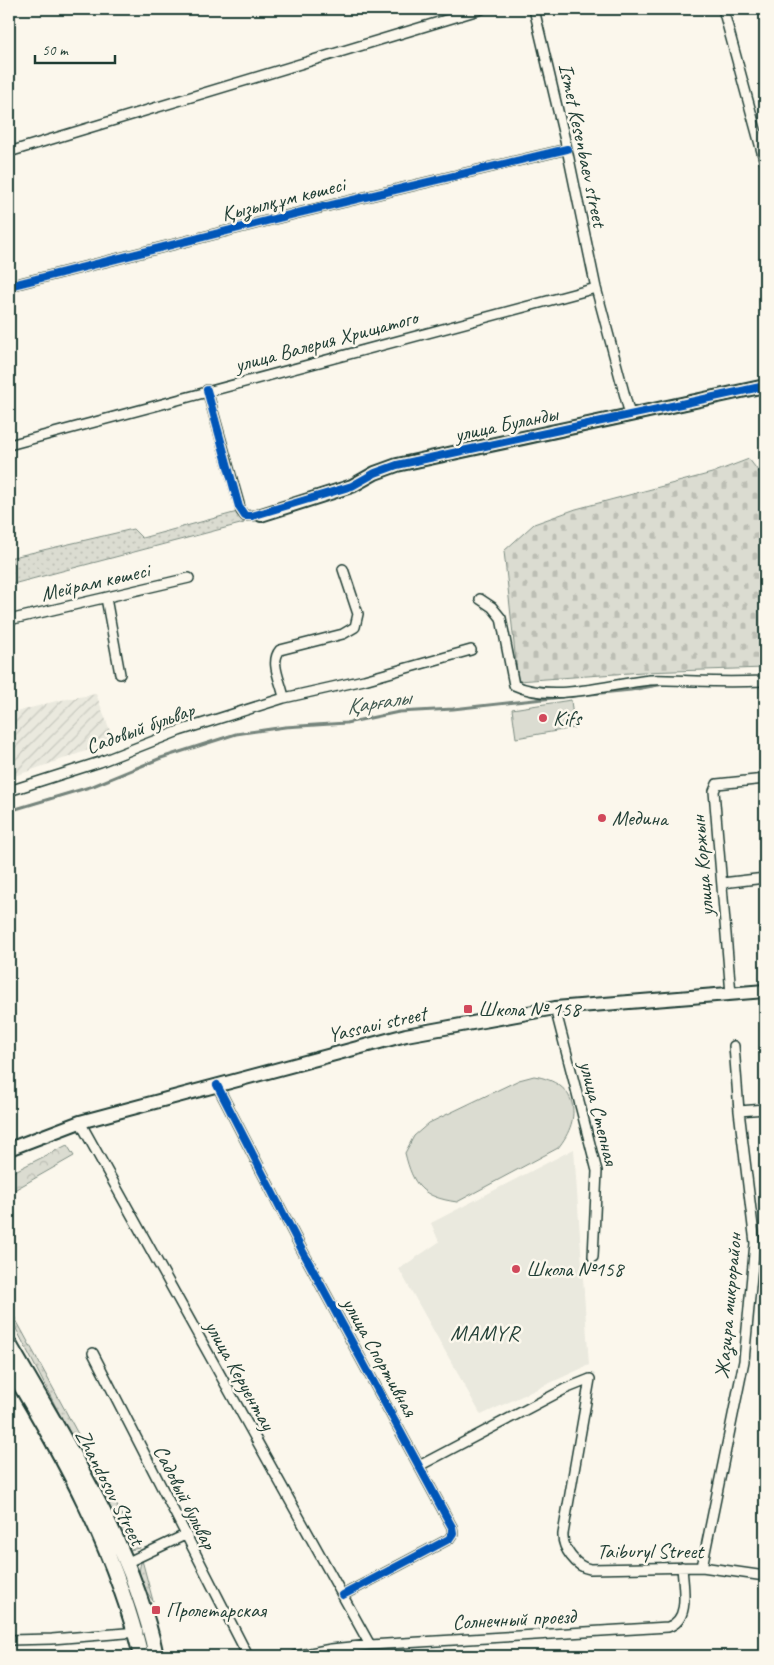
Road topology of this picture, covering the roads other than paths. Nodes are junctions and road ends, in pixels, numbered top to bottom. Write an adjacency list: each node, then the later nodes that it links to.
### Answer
1 (482, 9): 5 (street)
2 (534, 9): 4 (street, Ismet Kesenbaev street)
3 (723, 9): 6 (street)
4 (567, 150): 7 (street, Қызылқұм көшесі); 8 (street, Ismet Kesenbaev street)
5 (9, 152)
6 (765, 163)
7 (9, 286)
8 (596, 288): 10 (street, улица Валерия Хрищатого); 11 (street, Ismet Kesenbaev street)
9 (765, 386): 11 (main road, улица Буланды)
10 (207, 390): 12 (street, улица Валерия Хрищатого); 13 (street)
11 (630, 415): 13 (main road, улица Буланды)
12 (9, 445)
13 (261, 515)
14 (343, 569): 22 (street)
15 (189, 578): 16 (street, Мейрам көшесі)
16 (106, 598): 18 (street, Мейрам көшесі); 20 (street)
17 (480, 599): 21 (street)
18 (9, 620)
19 (471, 650): 22 (street, Садовый бульвар)
20 (120, 674)
21 (765, 681)
22 (284, 698): 24 (street, Садовый бульвар)
23 (765, 778): 26 (street, улица Коржын)
24 (9, 791)
25 (765, 878): 26 (street)
26 (722, 883): 28 (street, улица Коржын)
27 (765, 990): 28 (main road, Yassaui street)
28 (731, 994): 29 (main road, Yassaui street)
29 (555, 1008): 31 (main road, Yassaui street); 36 (street, улица Степная)
30 (734, 1046): 33 (street, Жазира микрорайон)
31 (217, 1085): 34 (main road, Yassaui street); 40 (street, улица Спортивная)
32 (765, 1109): 33 (street)
33 (739, 1111): 43 (street, Жазира микрорайон)
34 (80, 1122): 35 (main road, Yassaui street); 46 (street, улица Керуентау)
35 (9, 1150)
36 (593, 1257)
37 (9, 1344): 42 (main road, Zhandosov Street)
38 (93, 1353): 41 (street, Садовый бульвар)
39 (9, 1366): 48 (main road, Zhandosov Street)
40 (419, 1466): 44 (street, Taiburyl Street); 46 (street, улица Спортивная)
41 (185, 1535): 42 (street); 53 (street, Садовый бульвар)
42 (126, 1563): 47 (main road, Zhandosov Street)
43 (702, 1567): 44 (street, Taiburyl Street); 45 (street, Taiburyl Street)
44 (682, 1568): 50 (street, Солнечный проезд)
45 (765, 1576)
46 (343, 1595): 50 (street, улица Керуентау)
47 (150, 1630): 48 (street); 52 (main road, Zhandosov Street)
48 (135, 1632): 49 (street); 51 (main road, Zhandosov Street)
49 (9, 1640)
50 (370, 1645): 54 (street, Солнечный проезд)
51 (141, 1656)
52 (156, 1656)
53 (248, 1656)
54 (295, 1656)

